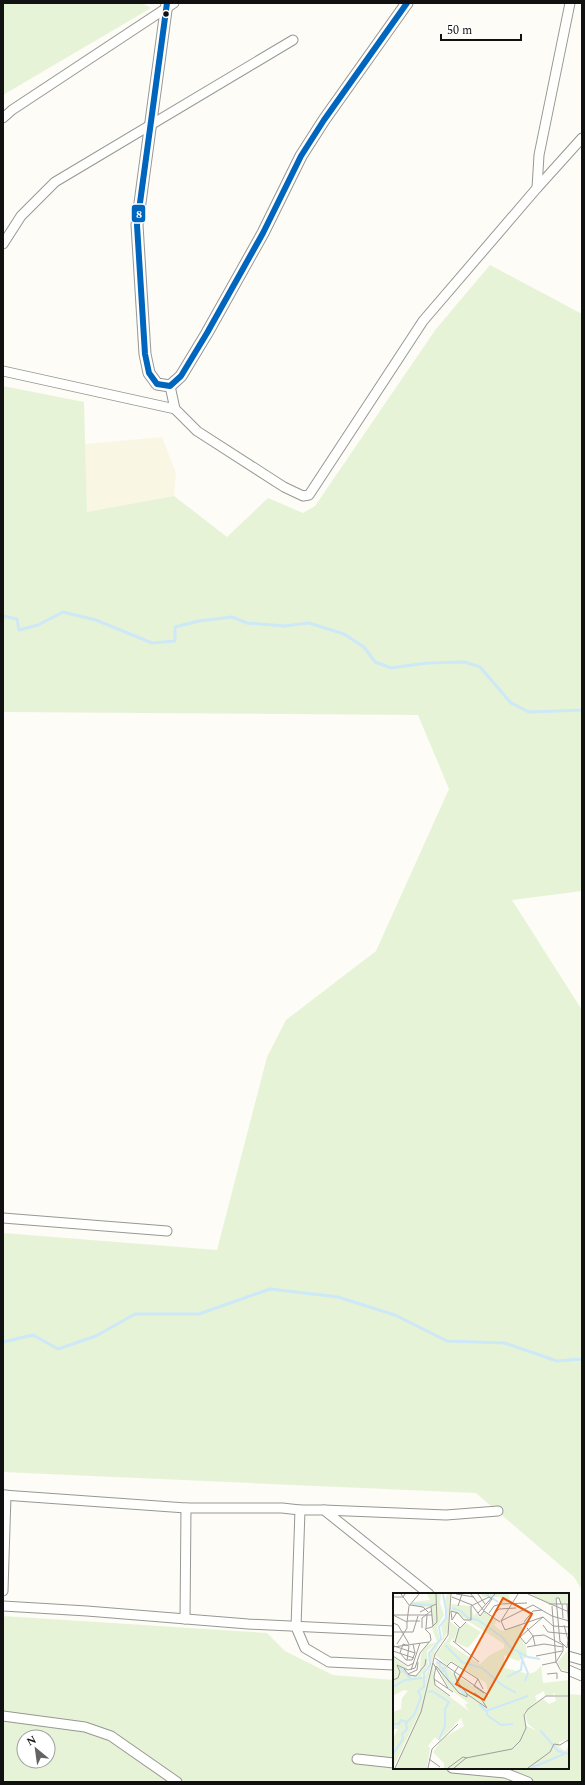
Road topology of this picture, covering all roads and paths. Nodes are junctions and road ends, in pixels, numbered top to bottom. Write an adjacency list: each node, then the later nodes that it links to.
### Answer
1 (407, 3): 11 (street)
2 (570, 3): 8 (street)
3 (169, 5): 5 (street); 6 (street)
4 (292, 40): 6 (street)
5 (3, 118)
6 (151, 124): 9 (street); 11 (street)
7 (582, 138): 8 (street)
8 (537, 188): 12 (street)
9 (3, 244)
10 (3, 371): 12 (street)
11 (170, 386): 12 (street)
12 (175, 409)
13 (3, 1218): 14 (street)
14 (167, 1231)
15 (4, 1495): 16 (street); 20 (street)
16 (186, 1508): 17 (street); 23 (street)
17 (300, 1510): 18 (street); 24 (street)
18 (324, 1510): 19 (street); 21 (street)
19 (498, 1511)
20 (3, 1591)
21 (428, 1593)
22 (3, 1606): 23 (street)
23 (185, 1619): 24 (street)
24 (296, 1627): 25 (street); 28 (street)
25 (393, 1631)
26 (569, 1656): 27 (street)
27 (582, 1660)
28 (393, 1664)
29 (569, 1670): 30 (street)
30 (582, 1676)
31 (3, 1716): 35 (street)
32 (358, 1759): 33 (street)
33 (393, 1762)
34 (463, 1769): 36 (street)
35 (177, 1782)
36 (528, 1782)

